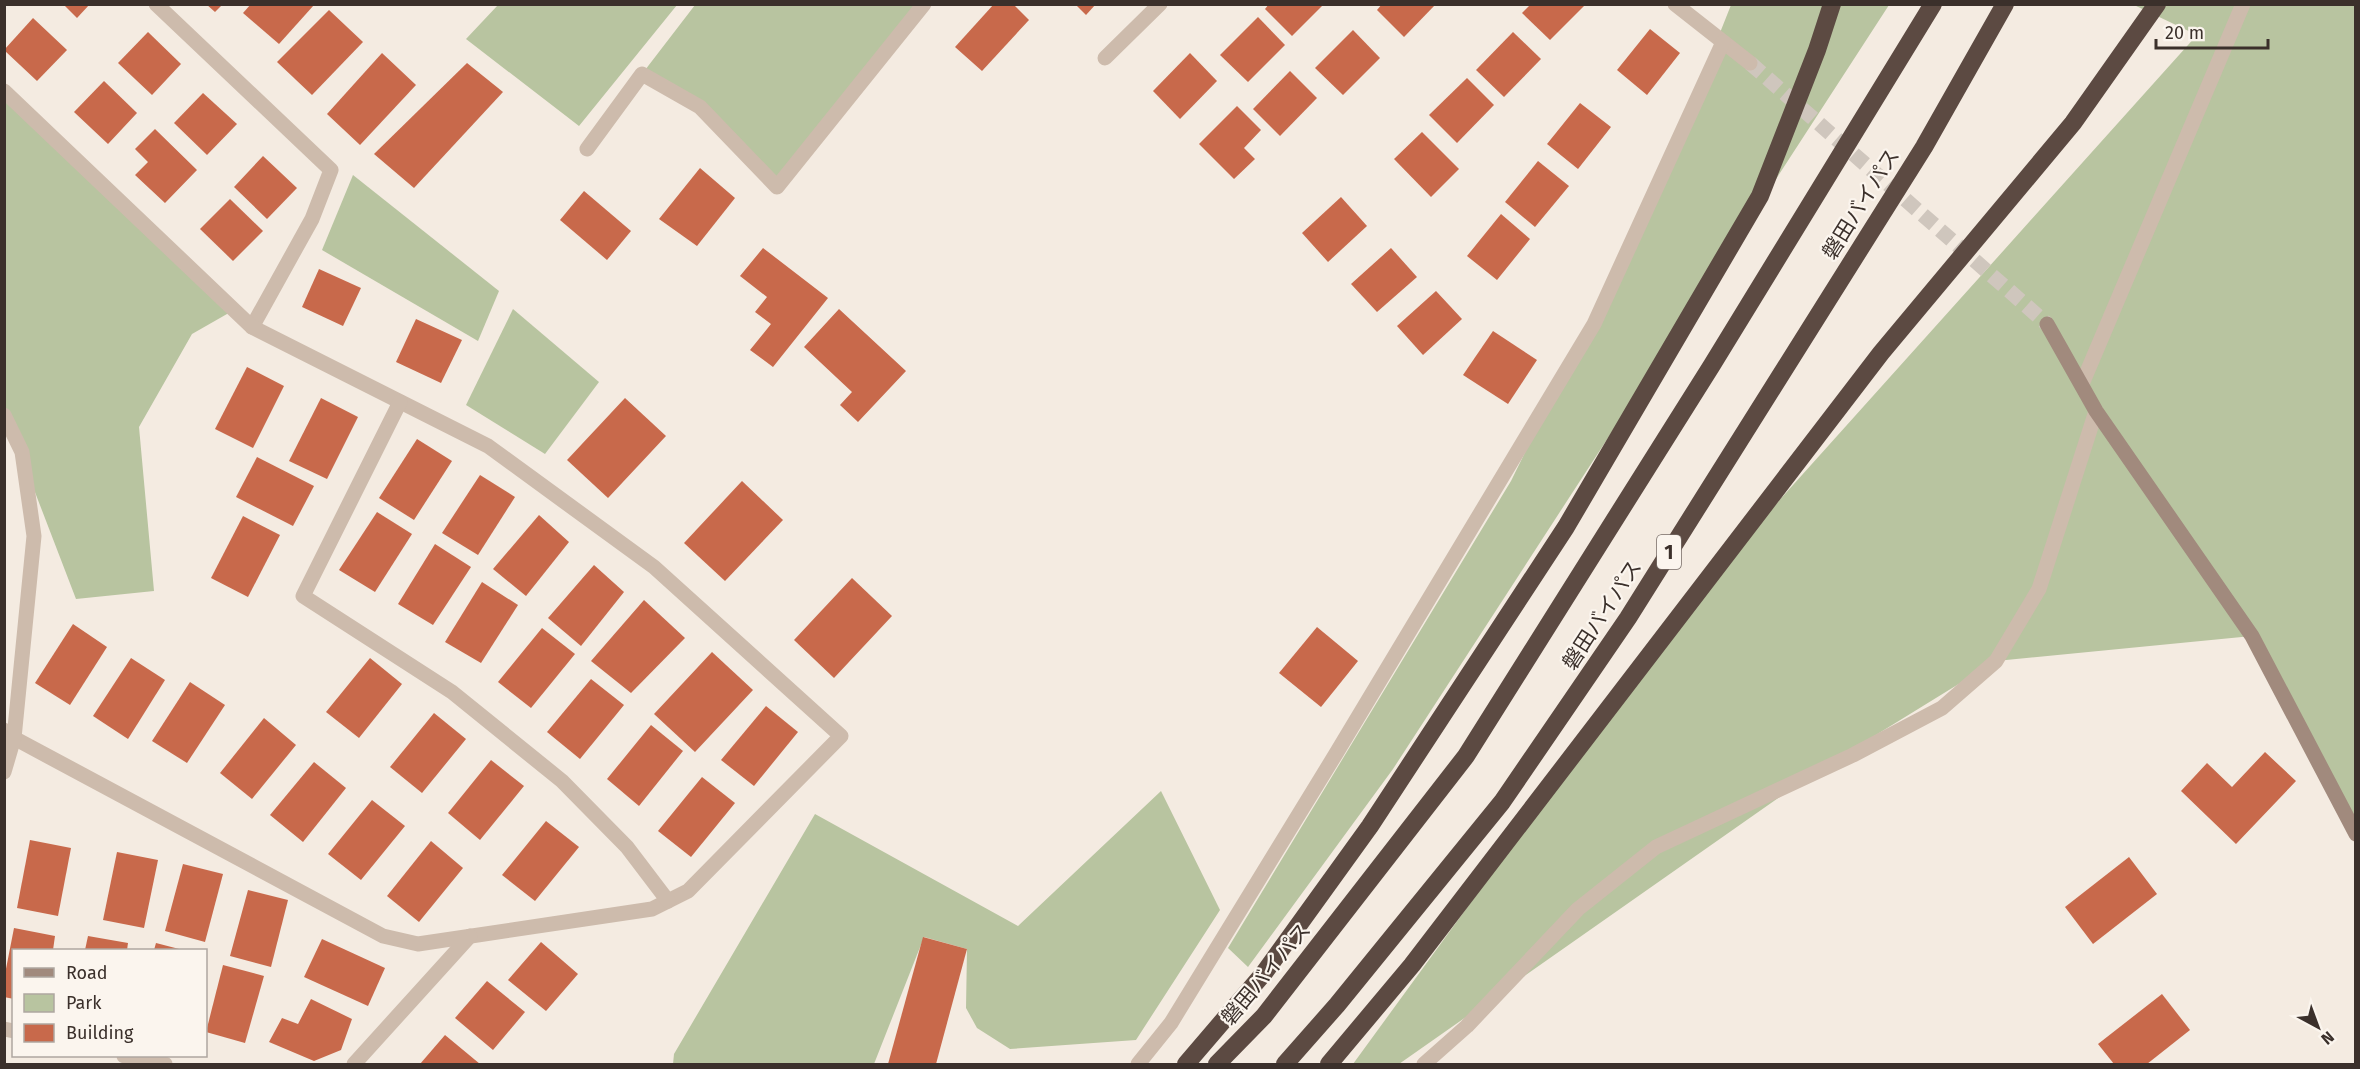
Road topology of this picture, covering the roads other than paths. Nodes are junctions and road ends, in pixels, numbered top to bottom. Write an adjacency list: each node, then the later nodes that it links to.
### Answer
1 (156, 4): 16 (street)
2 (924, 4): 14 (street)
3 (1161, 4): 11 (street)
4 (1675, 4): 10 (street)
5 (1832, 4): 30 (highway)
6 (1933, 4): 31 (highway, 磐田バイパス)
7 (2005, 4): 32 (highway, 磐田バイパス / 1)
8 (2157, 4): 33 (highway)
9 (2243, 4): 17 (street)
10 (1723, 42): 12 (street); 29 (street)
11 (1105, 58)
12 (1750, 63)
13 (4, 91): 16 (street)
14 (587, 149)
15 (2047, 324): 17 (street)
16 (252, 327): 18 (street)
17 (2082, 384): 19 (street)
18 (400, 402): 24 (street); 24 (street)
19 (2096, 411): 23 (street); 34 (street)
20 (4, 415): 21 (street)
21 (9, 734): 22 (street); 25 (street)
22 (4, 772)
23 (2355, 834)
24 (668, 901): 25 (street)
25 (470, 936): 28 (street)
26 (129, 1057): 27 (street)
27 (165, 1065)
28 (354, 1065)
29 (1138, 1065)
30 (1186, 1065)
31 (1217, 1065)
32 (1285, 1065)
33 (1329, 1065)
34 (1424, 1065)

